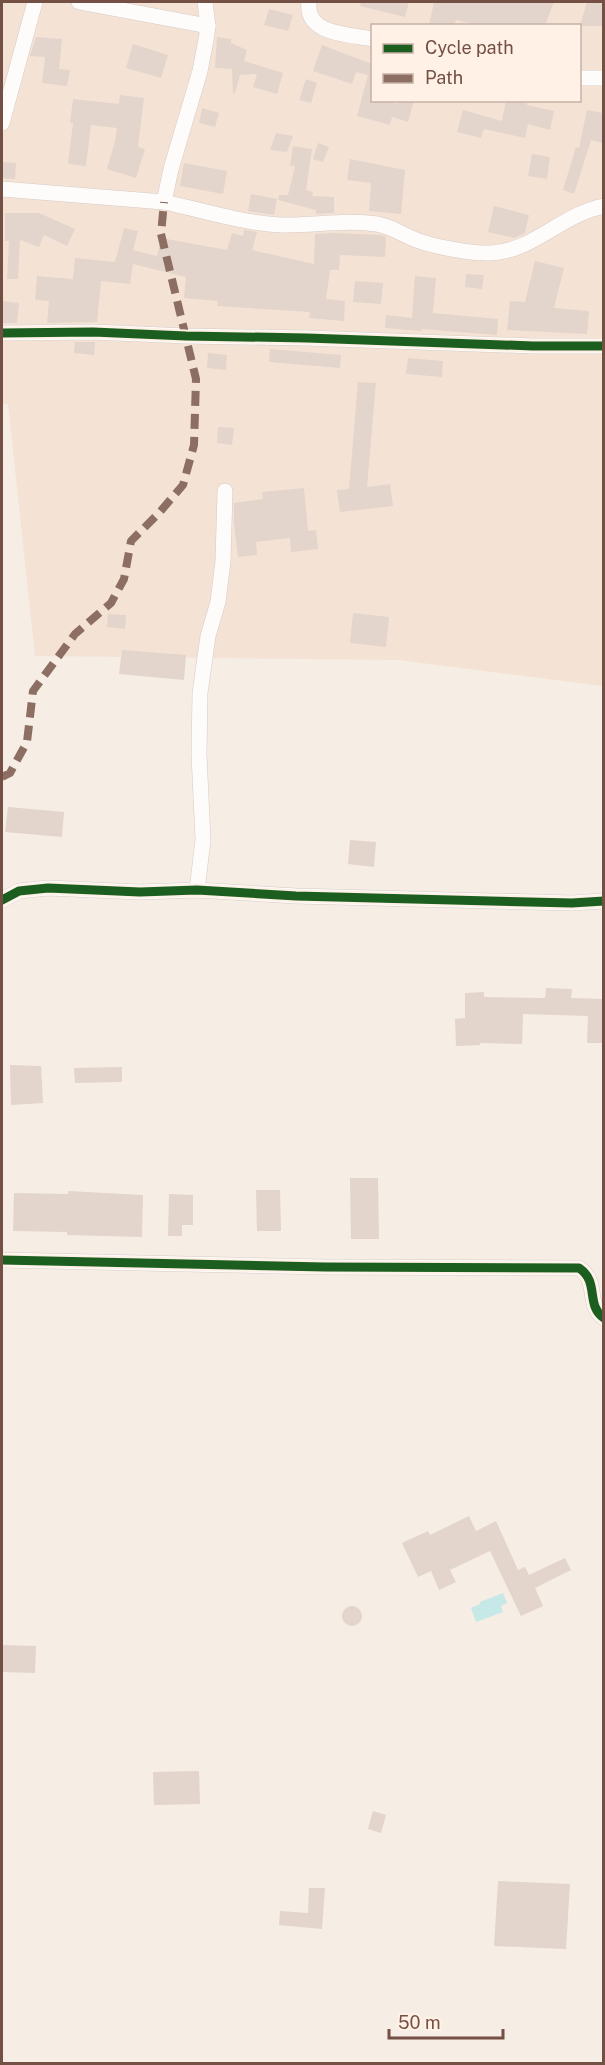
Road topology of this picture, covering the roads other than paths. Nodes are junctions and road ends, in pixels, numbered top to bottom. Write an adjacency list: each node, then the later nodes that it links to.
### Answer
1 (35, 2): 9 (street)
2 (79, 2): 5 (street)
3 (205, 2): 5 (street)
4 (309, 2): 6 (street)
5 (208, 26): 11 (street)
6 (371, 39)
7 (581, 78): 8 (street)
8 (603, 78)
9 (2, 123)
10 (2, 189): 11 (street)
11 (164, 202): 12 (street)
12 (603, 206)
13 (2, 333): 14 (street)
14 (603, 346)
15 (225, 491): 16 (street)
16 (197, 890): 17 (street); 18 (street)
17 (2, 900)
18 (603, 901)
19 (2, 1260): 20 (street)
20 (603, 1317)

